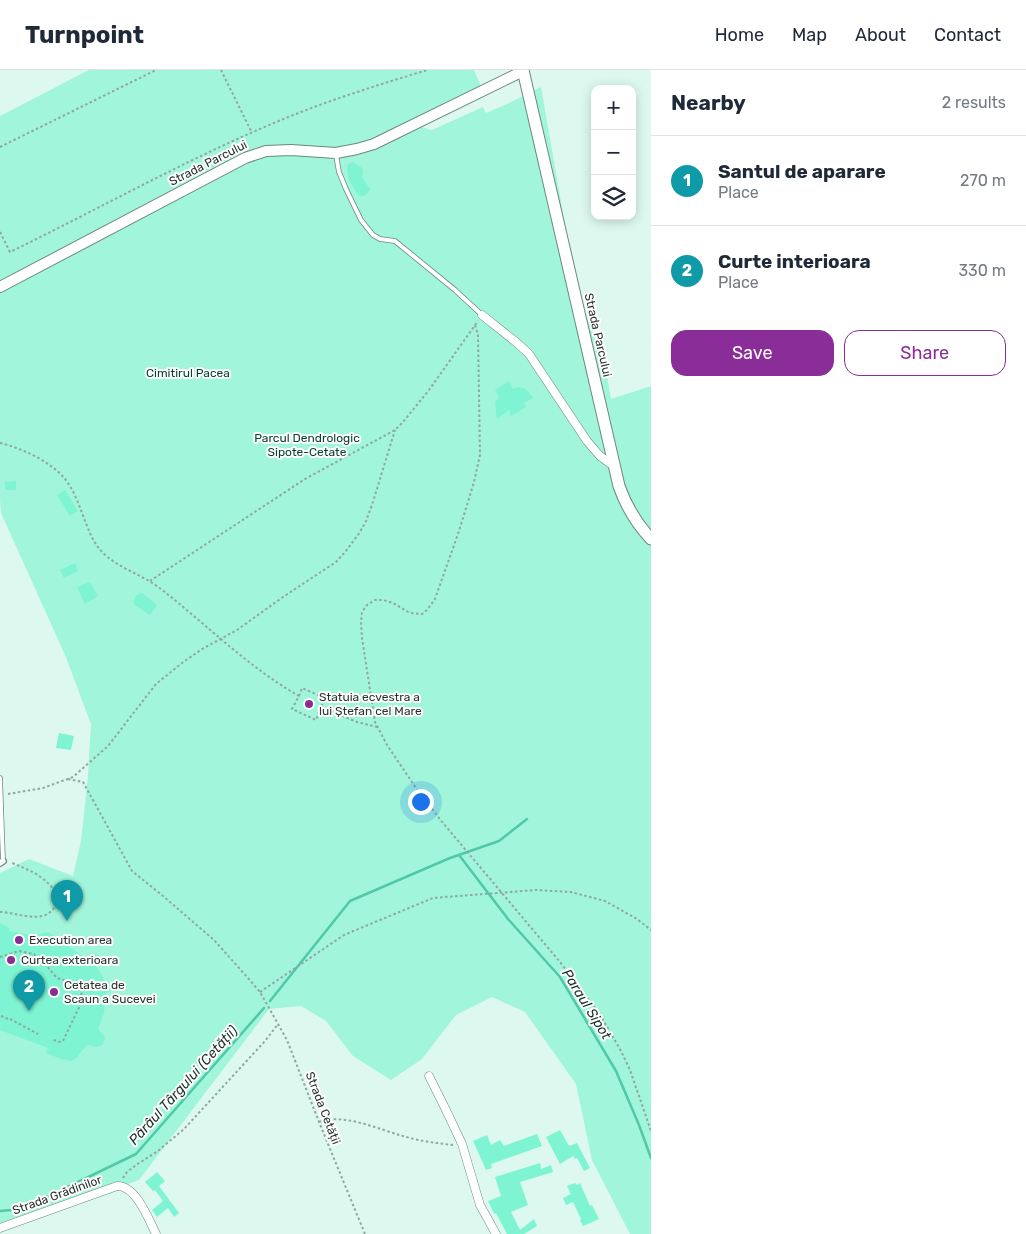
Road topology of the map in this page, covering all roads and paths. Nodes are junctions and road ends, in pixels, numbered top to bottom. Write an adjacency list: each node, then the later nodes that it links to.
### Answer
1 (156, 70): 6 (path)
2 (221, 70): 5 (path)
3 (427, 70): 5 (path)
4 (523, 70): 7 (street, Strada Parcului); 14 (main road, Strada Parcului)
5 (252, 133): 8 (path)
6 (0, 147)
7 (336, 153): 9 (street, Strada Parcului); 10 (lane)
8 (0, 232)
9 (0, 288)
10 (482, 316): 11 (path); 14 (street)
11 (475, 325): 12 (path); 20 (path)
12 (395, 430): 16 (path); 17 (path)
13 (0, 443): 16 (path)
14 (615, 466): 15 (main road, Strada Parcului)
15 (651, 538)
16 (149, 582): 17 (path)
17 (220, 639): 18 (path); 22 (path)
18 (299, 696): 19 (path); 19 (path)
19 (321, 708): 20 (path)
20 (377, 727): 25 (path)
21 (0, 778): 23 (lane)
22 (68, 778): 23 (path); 29 (path, Strada Cetății)
23 (0, 796): 24 (lane)
24 (2, 862): 26 (path)
25 (502, 893): 27 (path); 29 (path); 36 (path)
26 (0, 912)
27 (651, 930)
28 (0, 957): 33 (path)
29 (260, 992): 31 (path, Strada Cetății)
30 (1, 1016): 32 (path)
31 (278, 1024): 35 (path, Strada Cetății); 38 (path)
32 (38, 1034)
33 (52, 1039)
34 (429, 1076): 37 (street)
35 (319, 1122): 37 (path); 41 (path, Strada Cetății)
36 (651, 1130)
37 (462, 1144): 42 (street)
38 (121, 1186): 39 (street, Strada Grădinilor); 40 (street, Strada Grădinilor)
39 (0, 1228)
40 (156, 1234)
41 (365, 1234)
42 (496, 1234)

